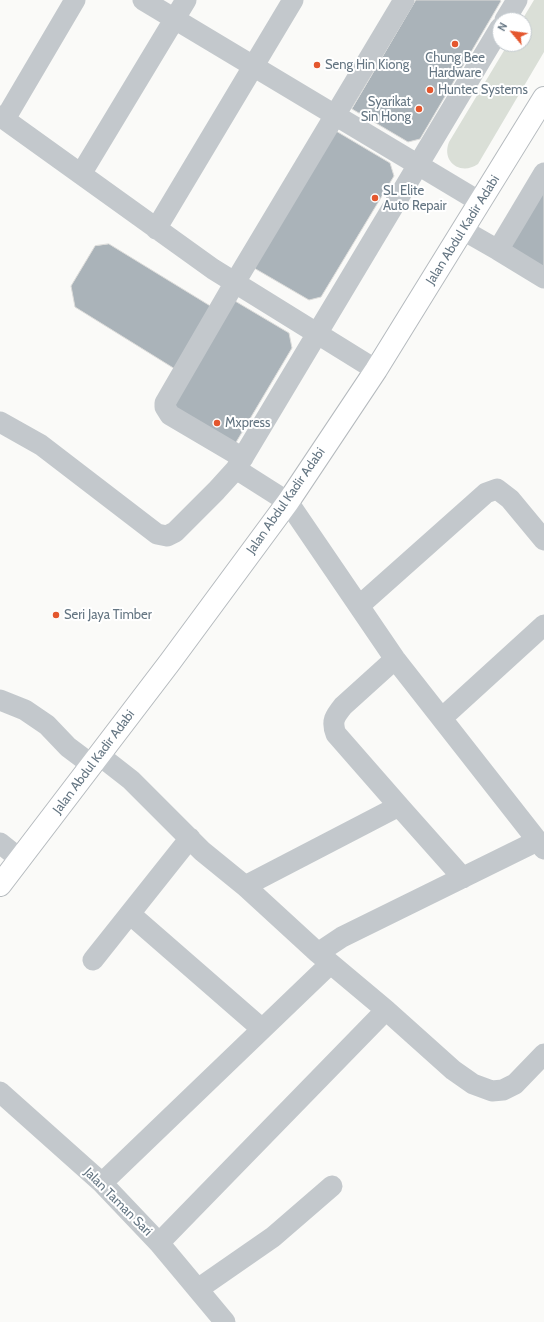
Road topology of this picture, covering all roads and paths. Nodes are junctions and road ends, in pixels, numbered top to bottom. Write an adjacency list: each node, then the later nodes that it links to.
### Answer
1 (75, 0): 13 (street)
2 (143, 0): 8 (street)
3 (186, 0): 8 (street)
4 (293, 0): 10 (street)
5 (404, 0): 12 (street)
6 (516, 0): 7 (street)
7 (509, 12)
8 (175, 19): 10 (street); 16 (street)
9 (492, 41): 14 (street)
10 (253, 66): 12 (street); 18 (street)
11 (544, 98): 17 (main road, Jalan Abdul Kadir Adabi)
12 (335, 115): 14 (street); 22 (street)
13 (2, 117): 16 (street)
14 (418, 165): 17 (street); 23 (street)
15 (544, 173): 20 (street)
16 (81, 174): 18 (street)
17 (480, 202): 19 (main road, Jalan Abdul Kadir Adabi)
18 (156, 229): 22 (street)
19 (463, 230): 20 (street); 24 (main road, Jalan Abdul Kadir Adabi)
20 (498, 250): 21 (street)
21 (544, 278)
22 (234, 284): 23 (street); 26 (street)
23 (317, 334): 24 (street); 26 (street)
24 (376, 370): 27 (main road, Jalan Abdul Kadir Adabi)
25 (0, 422): 26 (street)
26 (239, 463): 27 (street)
27 (288, 502): 29 (street); 34 (main road, Jalan Abdul Kadir Adabi)
28 (544, 540): 29 (street)
29 (359, 606): 31 (street)
30 (544, 624): 33 (street)
31 (395, 659): 33 (street); 35 (street)
32 (0, 700): 34 (street)
33 (442, 718): 38 (street)
34 (95, 760): 36 (street); 39 (main road, Jalan Abdul Kadir Adabi)
35 (398, 806): 40 (street); 42 (street)
36 (190, 838): 42 (street); 43 (street)
37 (0, 843): 39 (street)
38 (541, 845): 40 (street)
39 (20, 859): 41 (main road, Jalan Abdul Kadir Adabi)
40 (463, 878): 44 (street)
41 (0, 885)
42 (245, 886): 44 (street)
43 (130, 914): 45 (street); 47 (street)
44 (324, 959): 46 (street); 47 (street)
45 (93, 960)
46 (386, 1010): 48 (street); 52 (street)
47 (262, 1029): 50 (street)
48 (544, 1054)
49 (0, 1092): 50 (street, Jalan Taman Sari)
50 (102, 1183): 52 (street, Jalan Taman Sari)
51 (332, 1186): 53 (street)
52 (159, 1243): 53 (street, Jalan Taman Sari)
53 (198, 1289): 54 (street, Jalan Taman Sari)
54 (226, 1322)

